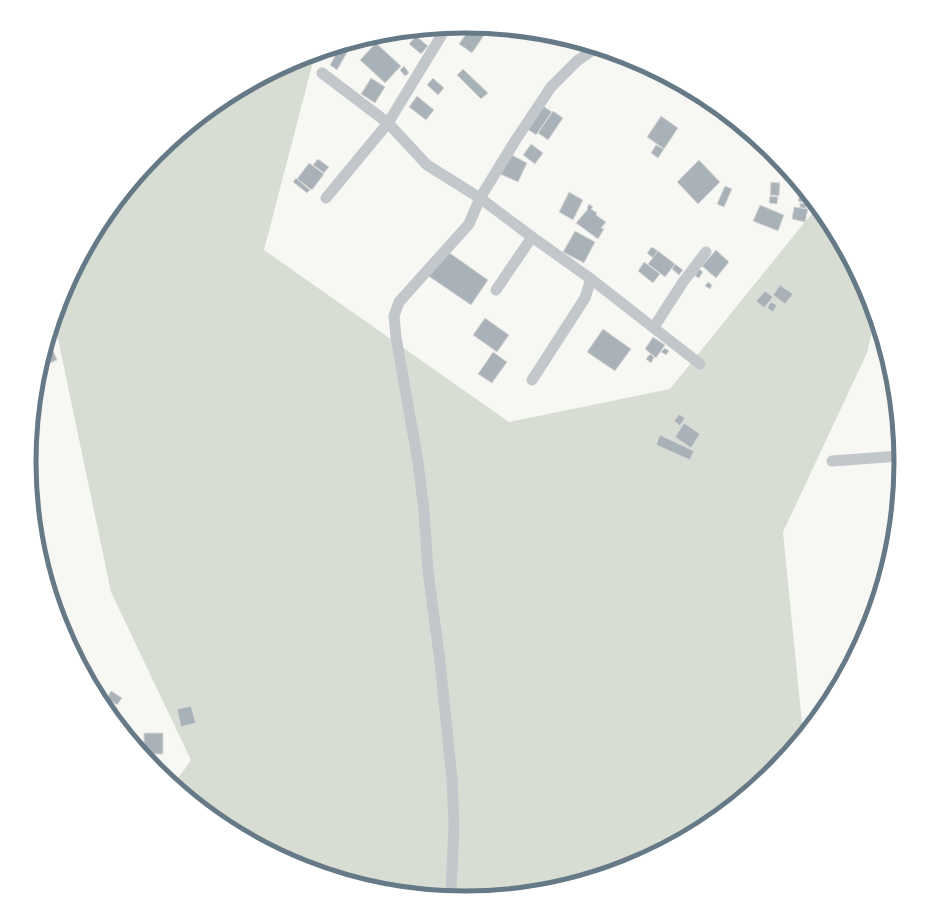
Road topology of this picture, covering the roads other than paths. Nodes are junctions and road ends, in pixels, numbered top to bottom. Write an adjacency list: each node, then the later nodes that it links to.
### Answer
1 (442, 34): 4 (street)
2 (590, 52): 6 (street)
3 (322, 73): 4 (street)
4 (388, 123): 5 (street); 6 (street)
5 (326, 198)
6 (480, 198): 7 (street); 16 (street)
7 (532, 237): 9 (street); 10 (street)
8 (706, 252): 11 (street)
9 (591, 279): 11 (street); 13 (street)
10 (496, 290)
11 (654, 327): 12 (street)
12 (700, 364)
13 (532, 380)
14 (894, 456): 15 (street)
15 (832, 461)
16 (451, 891)

